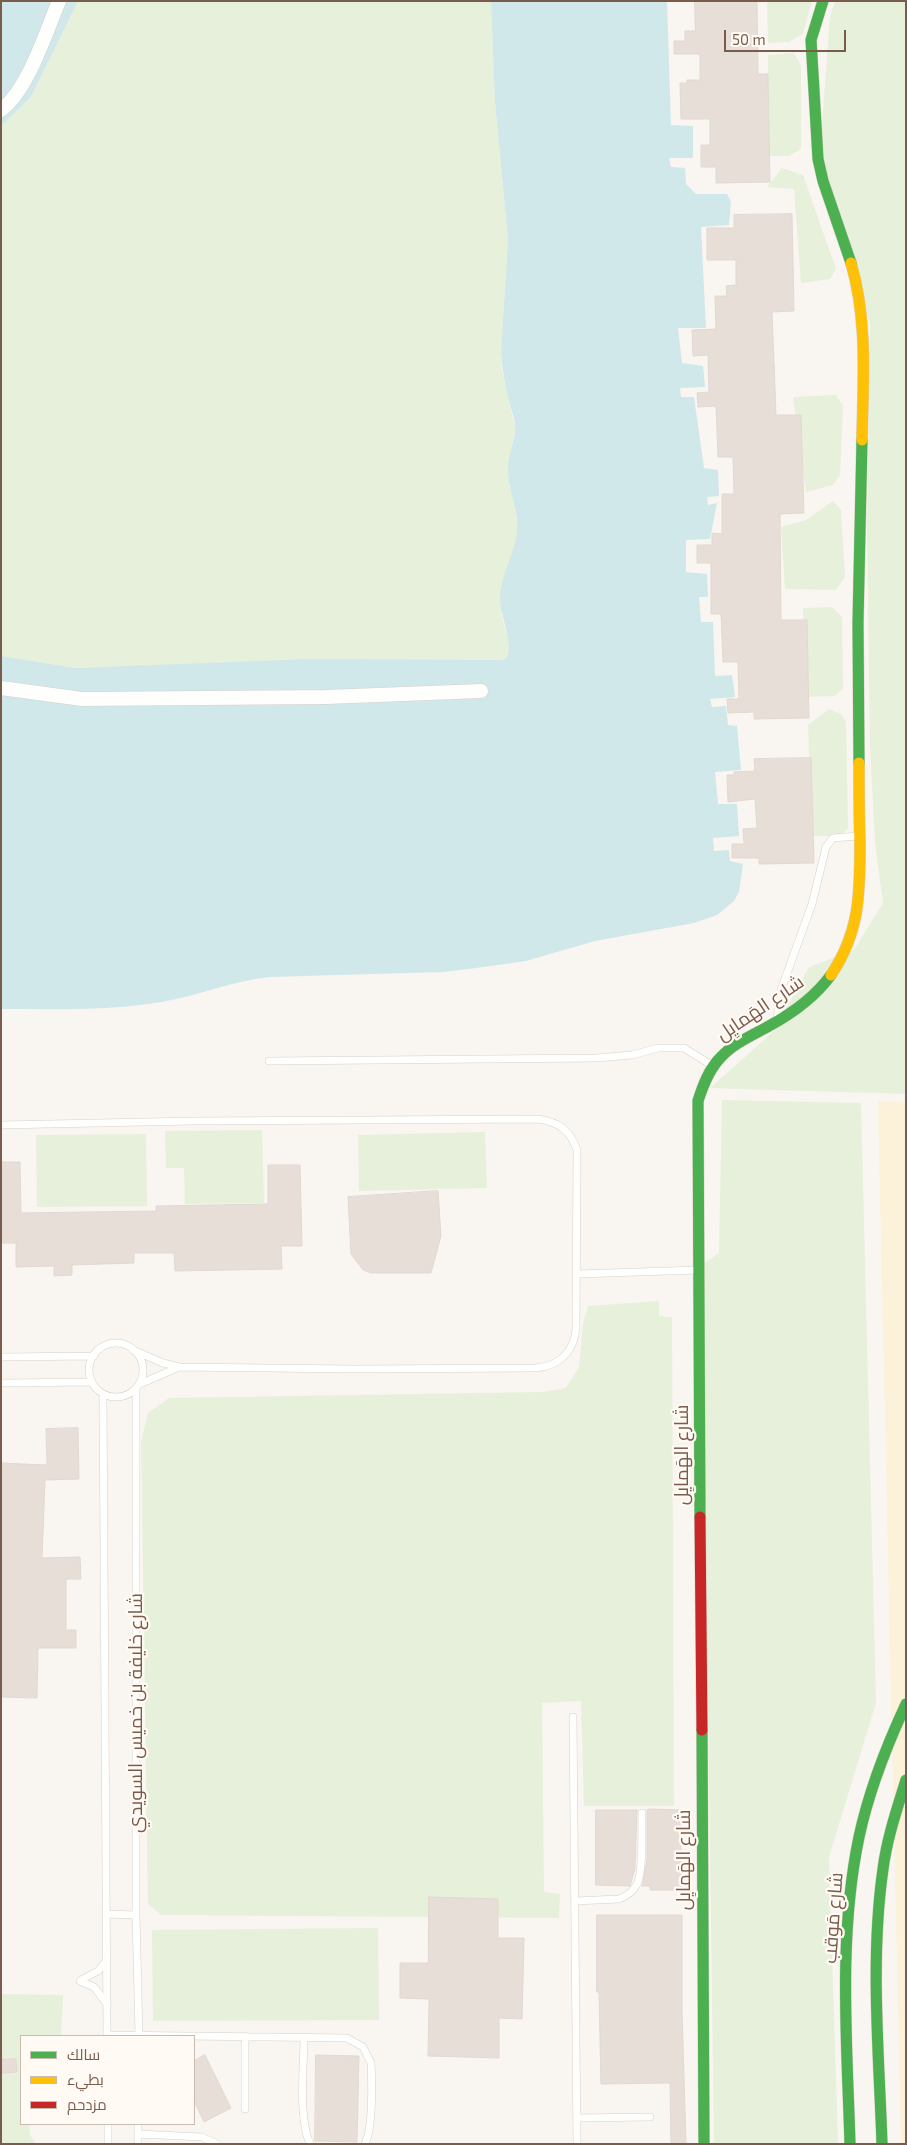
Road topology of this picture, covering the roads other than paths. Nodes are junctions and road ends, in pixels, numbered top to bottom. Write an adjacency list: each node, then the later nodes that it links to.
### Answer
1 (58, 1): 3 (street)
2 (823, 1): 6 (street, شارع الهَمايِل)
3 (1, 110)
4 (1, 688): 5 (street)
5 (482, 691)
6 (861, 836): 7 (street, شارع الهَمايِل); 7 (lane)
7 (778, 1021): 9 (street, شارع الهَمايِل)
8 (269, 1061): 9 (lane)
9 (713, 1066): 11 (street, شارع الهَمايِل)
10 (1, 1125): 12 (lane)
11 (698, 1270): 12 (lane); 47 (street, شارع الهَمايِل)
12 (578, 1274): 16 (lane)
13 (134, 1350): 14 (lane); 16 (lane); 19 (lane)
14 (94, 1356): 15 (lane); 17 (lane)
15 (1, 1357)
16 (179, 1368): 19 (lane)
17 (92, 1382): 18 (lane); 20 (lane)
18 (1, 1383)
19 (138, 1386): 20 (lane); 27 (lane, شارع خليفة بن خميس السويدي)
20 (102, 1394): 26 (lane, شارع خليفة بن خميس السويدي)
21 (906, 1704): 48 (street, شارع مَوقب)
22 (573, 1717): 25 (lane)
23 (906, 1780): 49 (street)
24 (642, 1812): 25 (lane)
25 (575, 1901): 37 (lane)
26 (107, 1914): 27 (lane); 28 (lane, شارع خليفة بن خميس السويدي)
27 (136, 1915): 31 (lane, شارع خليفة بن خميس السويدي)
28 (107, 1960): 29 (lane, شارع خليفة بن خميس السويدي); 29 (lane)
29 (107, 2004): 30 (lane, شارع خليفة بن خميس السويدي)
30 (108, 2035)
31 (139, 2035)
32 (195, 2036): 33 (lane)
33 (245, 2036): 34 (lane); 35 (lane)
34 (304, 2037): 44 (lane); 45 (lane)
35 (245, 2109)
36 (650, 2117): 37 (lane)
37 (578, 2118): 46 (lane)
38 (108, 2125): 41 (lane)
39 (138, 2125): 40 (lane)
40 (138, 2134): 42 (lane); 43 (lane)
41 (108, 2144)
42 (138, 2144)
43 (216, 2144)
44 (310, 2144)
45 (365, 2144)
46 (578, 2144)
47 (704, 2144)
48 (850, 2144)
49 (882, 2144)

